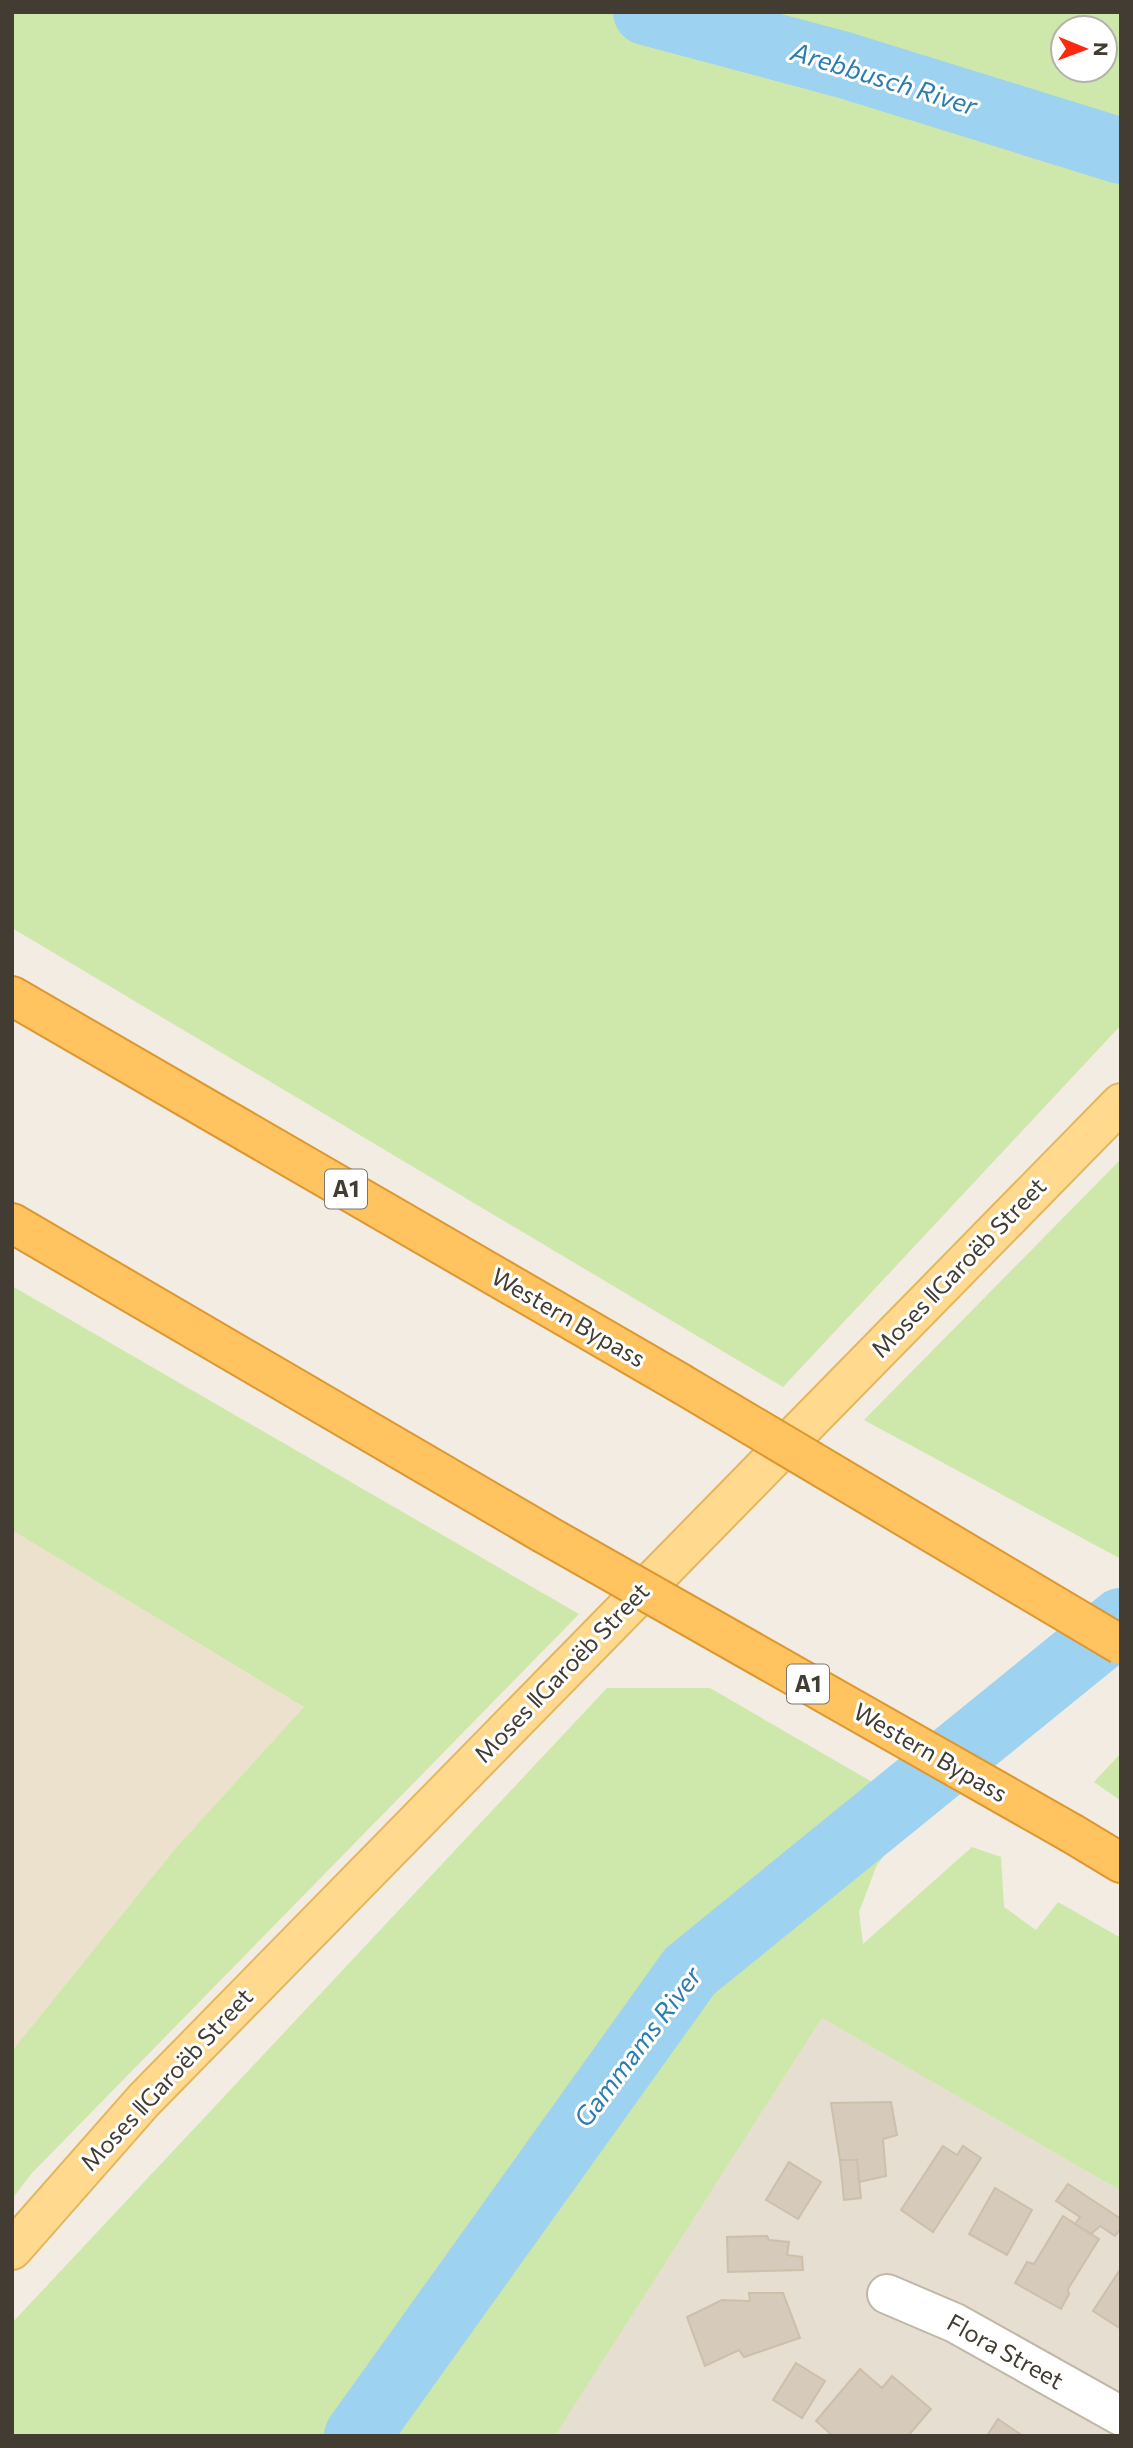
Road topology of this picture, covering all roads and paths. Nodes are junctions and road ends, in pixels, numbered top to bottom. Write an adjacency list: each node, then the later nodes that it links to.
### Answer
1 (12, 996): 4 (highway, Western Bypass / A1, bridge)
2 (1121, 1103): 6 (main road, Moses ǁGaroëb Street)
3 (12, 1223): 5 (highway, Western Bypass / A1, bridge)
4 (1121, 1645)
5 (1121, 1863)
6 (12, 2250)
7 (887, 2294): 8 (street, Flora Street)
8 (1121, 2416)

